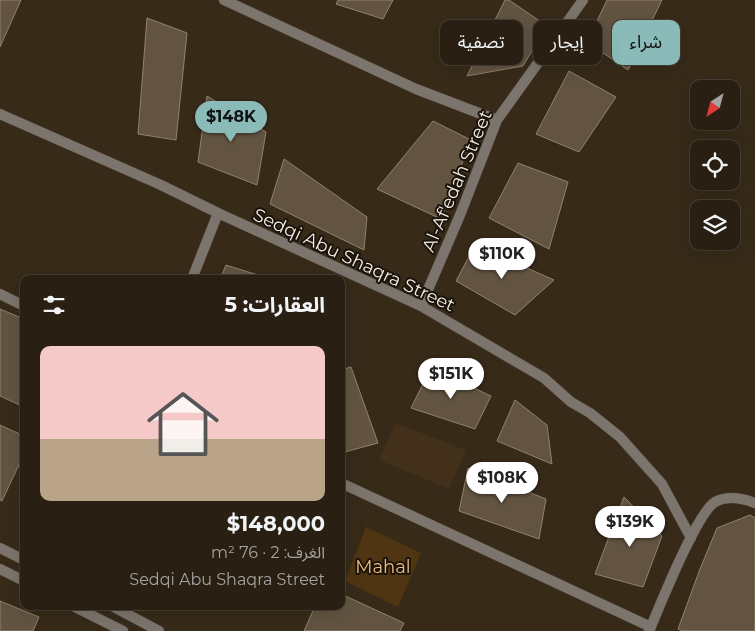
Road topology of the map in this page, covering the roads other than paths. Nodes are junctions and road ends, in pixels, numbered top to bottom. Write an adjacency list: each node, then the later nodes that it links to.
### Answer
1 (224, 0): 4 (street)
2 (583, 0): 4 (street, Al-Af'edah Street)
3 (0, 114): 5 (street, Sedqi Abu Shaqra Street)
4 (497, 120): 9 (street, Al-Af'edah Street)
5 (218, 214): 6 (street); 9 (street, Sedqi Abu Shaqra Street)
6 (194, 275)
7 (0, 294): 8 (street)
8 (20, 304)
9 (421, 306): 12 (street, Sedqi Abu Shaqra Street)
10 (345, 485): 19 (street)
11 (755, 504): 12 (street)
12 (691, 538): 19 (street)
13 (0, 548): 14 (street)
14 (20, 558)
15 (0, 569): 16 (street)
16 (20, 579)
17 (81, 610): 20 (street)
18 (120, 610): 21 (street)
19 (650, 629)
20 (123, 631)
21 (159, 631)

